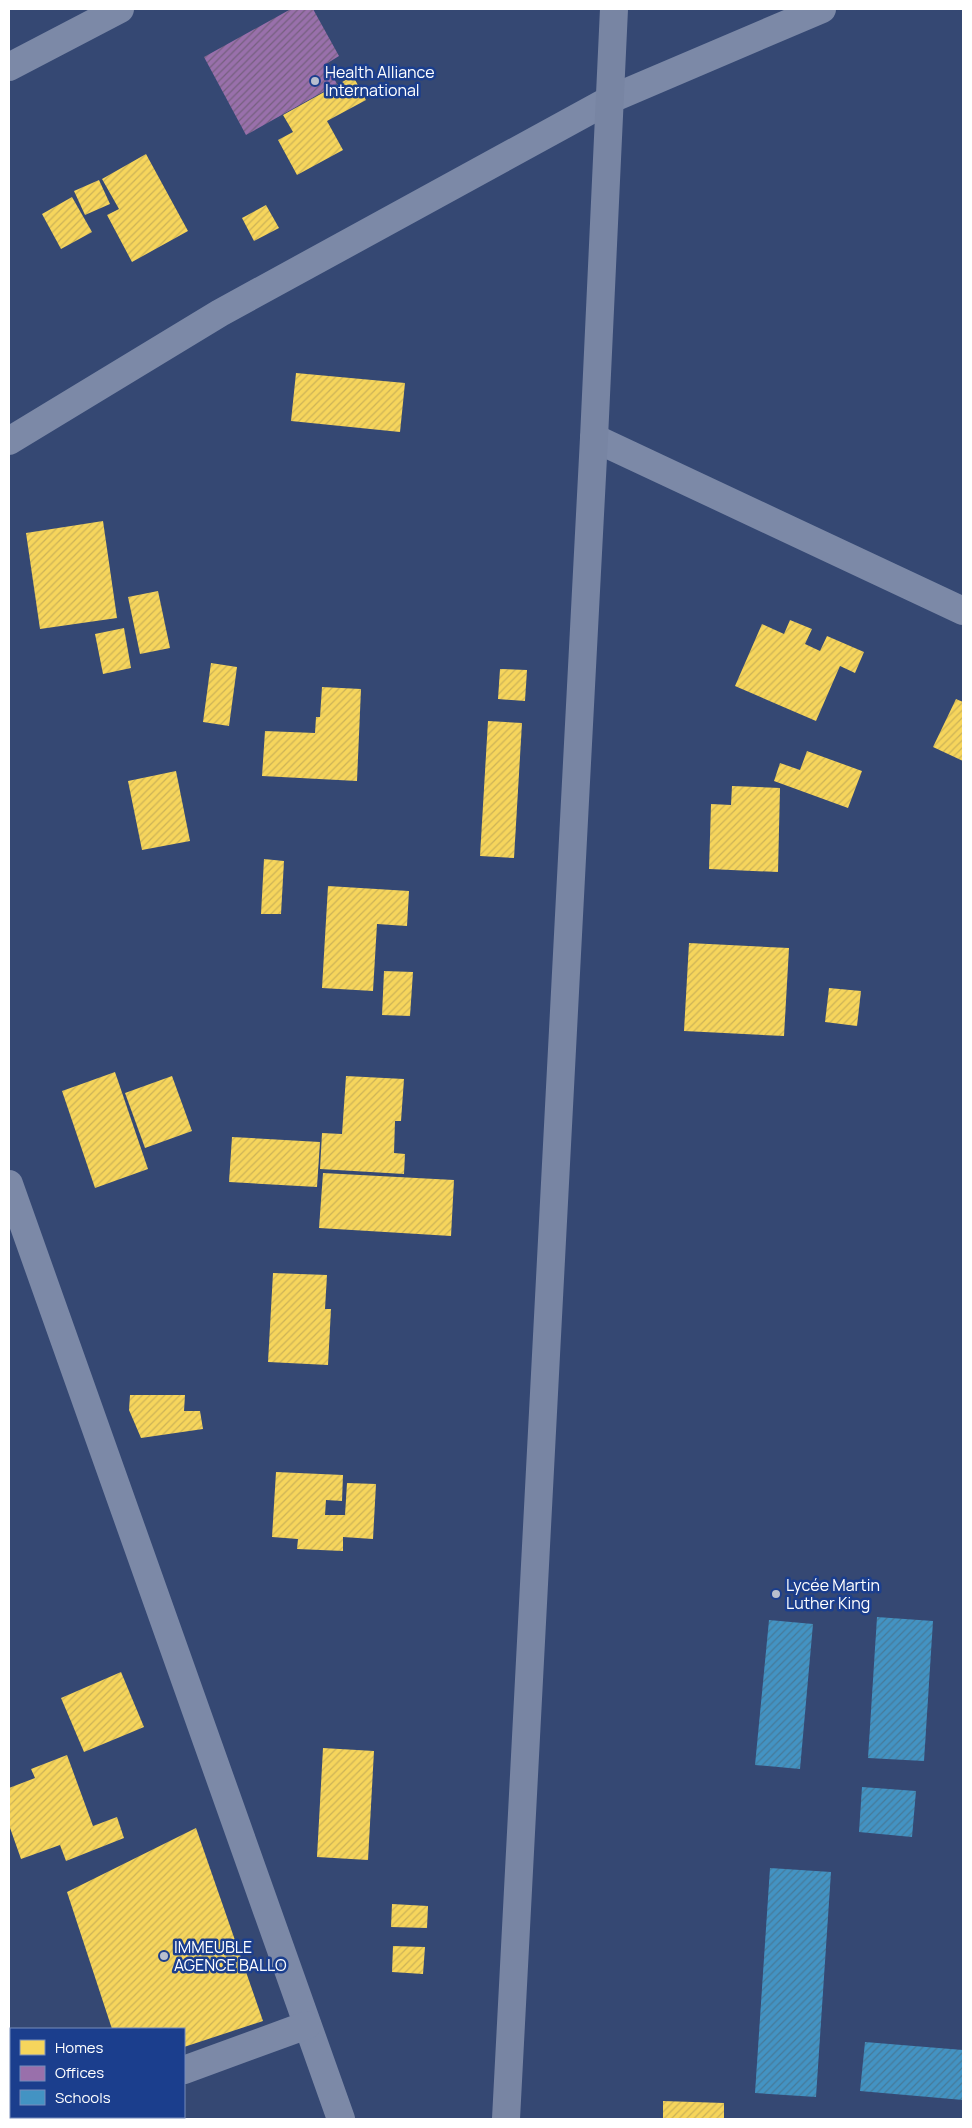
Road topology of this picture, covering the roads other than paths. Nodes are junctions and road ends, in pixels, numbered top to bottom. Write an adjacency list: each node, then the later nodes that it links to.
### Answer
1 (120, 9): 4 (street)
2 (614, 9): 5 (street)
3 (822, 9): 5 (street)
4 (9, 68)
5 (611, 99): 6 (street); 7 (street)
6 (594, 438): 8 (street); 13 (street)
7 (9, 441)
8 (963, 611)
9 (11, 1199): 10 (street)
10 (307, 2025): 11 (street); 12 (street)
11 (185, 2070)
12 (342, 2119)
13 (506, 2119)

